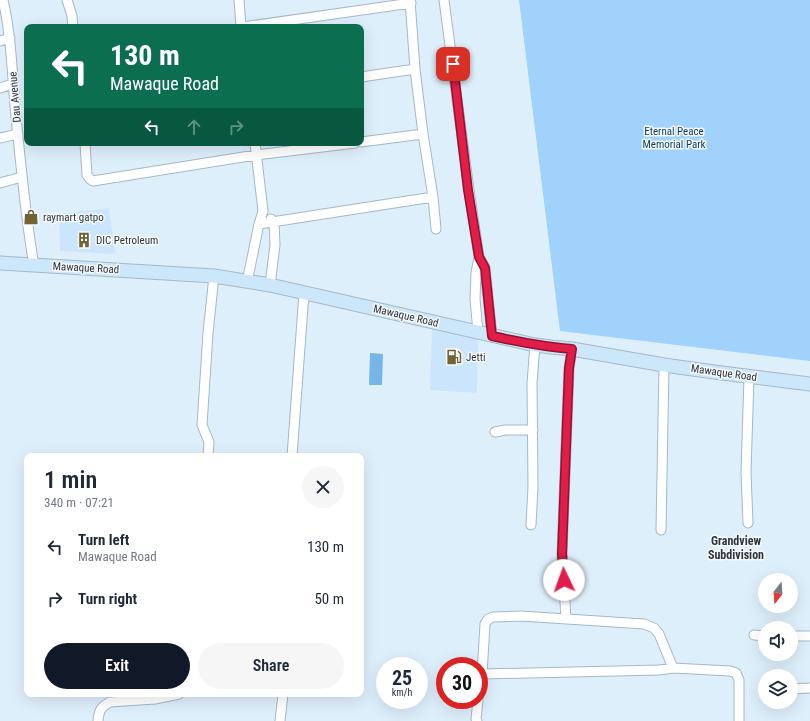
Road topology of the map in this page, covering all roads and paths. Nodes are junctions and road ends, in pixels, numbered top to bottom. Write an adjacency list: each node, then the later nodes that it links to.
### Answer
1 (3, 0): 9 (street, Dau Avenue)
2 (67, 0): 6 (street)
3 (238, 0): 7 (street)
4 (444, 0): 30 (street)
5 (410, 2): 8 (street); 11 (street)
6 (73, 24)
7 (242, 24)
8 (262, 24)
9 (10, 38): 10 (street); 13 (street, Dau Avenue)
10 (0, 41)
11 (415, 69): 12 (street); 16 (street)
12 (364, 77)
13 (13, 84): 14 (street); 15 (street, Dau Avenue)
14 (0, 88)
15 (18, 134): 17 (street); 23 (street, Dau Avenue)
16 (423, 134): 18 (street); 25 (street)
17 (0, 138)
18 (364, 142)
19 (84, 146): 22 (street)
20 (255, 146): 22 (street)
21 (330, 146): 22 (street)
22 (256, 155): 26 (street)
23 (22, 177): 24 (street); 32 (street, Dau Avenue)
24 (0, 183)
25 (433, 197): 27 (street); 29 (street)
26 (262, 211): 27 (street); 28 (street)
27 (274, 222): 28 (street); 35 (street)
28 (259, 224): 34 (street)
29 (436, 229)
30 (479, 257): 37 (street); 38 (street)
31 (0, 263): 32 (main road, Mawaque Road)
32 (34, 266): 33 (main road, Mawaque Road)
33 (214, 276): 34 (main road, Mawaque Road); 46 (street)
34 (246, 282): 35 (main road, Mawaque Road)
35 (270, 285): 36 (main road, Mawaque Road)
36 (304, 293): 37 (main road, Mawaque Road); 47 (street)
37 (478, 332): 38 (main road, Mawaque Road)
38 (492, 336): 39 (main road, Mawaque Road)
39 (535, 345): 40 (main road, Mawaque Road); 44 (street)
40 (572, 349): 41 (main road, Mawaque Road); 51 (street)
41 (664, 365): 42 (main road, Mawaque Road); 50 (street)
42 (749, 377): 43 (main road, Mawaque Road); 48 (street)
43 (810, 384)
44 (533, 430): 45 (street); 49 (street)
45 (495, 432)
46 (208, 453)
47 (292, 453)
48 (748, 523)
49 (531, 525)
50 (661, 530)
51 (566, 619): 56 (street); 57 (street)
52 (754, 636): 53 (street)
53 (758, 636)
54 (798, 636): 55 (street)
55 (810, 636)
56 (483, 657)
57 (673, 668): 58 (street); 67 (street)
58 (488, 674)
59 (810, 688): 60 (street)
60 (798, 689)
61 (165, 697): 64 (street)
62 (283, 697): 65 (street)
63 (477, 709): 66 (street)
64 (98, 721)
65 (280, 721)
66 (476, 721)
67 (739, 721)

